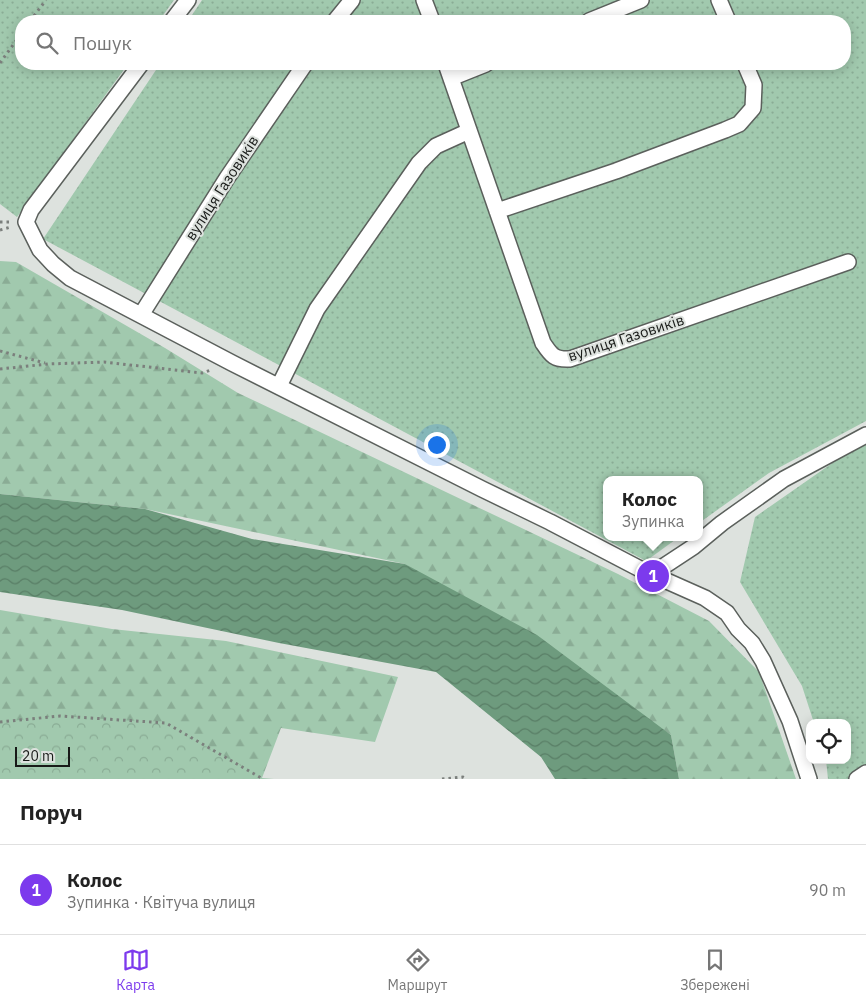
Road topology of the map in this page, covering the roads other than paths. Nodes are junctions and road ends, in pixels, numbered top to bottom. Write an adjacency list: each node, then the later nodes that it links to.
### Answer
1 (188, 0): 6 (street)
2 (352, 0): 7 (street)
3 (424, 0): 8 (street)
4 (641, 0): 9 (street)
5 (720, 0): 10 (street)
6 (177, 15)
7 (340, 15)
8 (430, 15)
9 (605, 15)
10 (726, 15)
11 (136, 70): 20 (street)
12 (301, 70): 20 (street, вулиця Газовиків)
13 (448, 70): 16 (street, вулиця Газовиків)
14 (471, 70): 16 (street)
15 (748, 70): 18 (street)
16 (451, 78): 17 (street, вулиця Газовиків)
17 (469, 131): 18 (street, вулиця Газовиків); 21 (street)
18 (496, 211): 19 (street, вулиця Газовиків)
19 (848, 262)
20 (140, 315): 21 (street)
21 (279, 386): 25 (street)
22 (866, 435): 23 (street)
23 (703, 539)
24 (700, 541): 25 (street)
25 (652, 574): 27 (street)
26 (866, 773): 28 (street)
27 (809, 779)
28 (857, 779)

